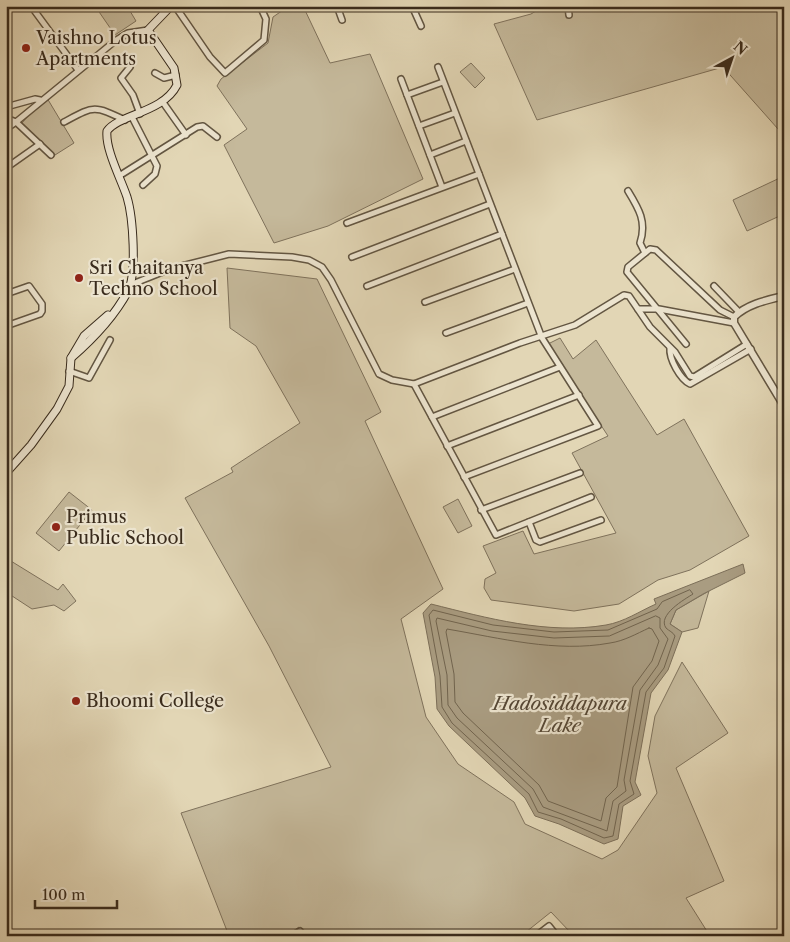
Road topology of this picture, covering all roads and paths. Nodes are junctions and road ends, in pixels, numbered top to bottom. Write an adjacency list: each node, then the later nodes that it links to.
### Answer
1 (31, 6): 14 (street)
2 (171, 6): 11 (main road)
3 (175, 6): 4 (street)
4 (260, 6)
5 (337, 6): 9 (street)
6 (412, 6): 10 (street)
7 (568, 6): 8 (street)
8 (569, 15)
9 (342, 20)
10 (421, 26)
11 (148, 30): 14 (street); 16 (main road)
12 (130, 66): 24 (street)
13 (438, 67): 18 (street)
14 (78, 70): 20 (street)
15 (155, 73): 16 (street)
16 (176, 74): 21 (main road)
17 (401, 79): 19 (street)
18 (443, 82): 19 (street); 23 (street)
19 (407, 96): 30 (street)
20 (40, 100): 22 (street); 28 (street)
21 (162, 101): 24 (main road); 32 (street)
22 (6, 107)
23 (455, 112): 30 (street); 34 (street)
24 (140, 114): 25 (main road)
25 (132, 117): 27 (main road); 38 (street)
26 (6, 118): 28 (street)
27 (124, 120): 29 (street); 41 (main road)
28 (16, 122): 31 (street); 35 (street)
29 (64, 122)
30 (419, 126): 37 (street)
31 (6, 129)
32 (186, 135): 33 (street); 38 (street)
33 (217, 137)
34 (466, 141): 37 (street); 40 (street)
35 (40, 144): 36 (street); 39 (street)
36 (51, 155)
37 (430, 155): 43 (street)
38 (153, 156): 41 (street); 42 (street)
39 (6, 168)
40 (479, 174): 43 (street); 45 (street)
41 (119, 176): 51 (main road)
42 (143, 185)
43 (442, 187): 46 (street)
44 (628, 191): 48 (street)
45 (490, 204): 47 (street); 49 (street)
46 (347, 223)
47 (502, 234): 50 (street); 52 (street)
48 (645, 252): 59 (street); 60 (street)
49 (352, 257)
50 (515, 268): 56 (street); 57 (street)
51 (129, 286): 68 (main road); 69 (street)
52 (366, 286)
53 (714, 286): 60 (street)
54 (6, 294): 61 (street)
55 (784, 296): 60 (street)
56 (425, 302)
57 (528, 303): 62 (street); 63 (street)
58 (638, 309): 59 (street); 63 (street); 66 (street)
59 (659, 309): 60 (street); 65 (street)
60 (736, 317): 66 (street)
61 (6, 326)
62 (446, 334)
63 (542, 338): 67 (street); 69 (street)
64 (110, 340): 68 (street)
65 (686, 344)
66 (749, 347): 71 (street)
67 (560, 366): 70 (street); 72 (street)
68 (69, 371): 74 (main road)
69 (414, 384): 72 (street)
70 (579, 395): 73 (street); 76 (street)
71 (784, 406)
72 (432, 417): 73 (street)
73 (447, 446): 76 (street)
74 (6, 472)
75 (580, 473): 78 (street)
76 (464, 477): 78 (street)
77 (591, 498): 80 (street)
78 (481, 510): 80 (street)
79 (602, 520): 80 (street)
80 (529, 522)
81 (292, 936): 82 (street)
82 (304, 936)
83 (536, 936): 84 (street)
84 (557, 936)

